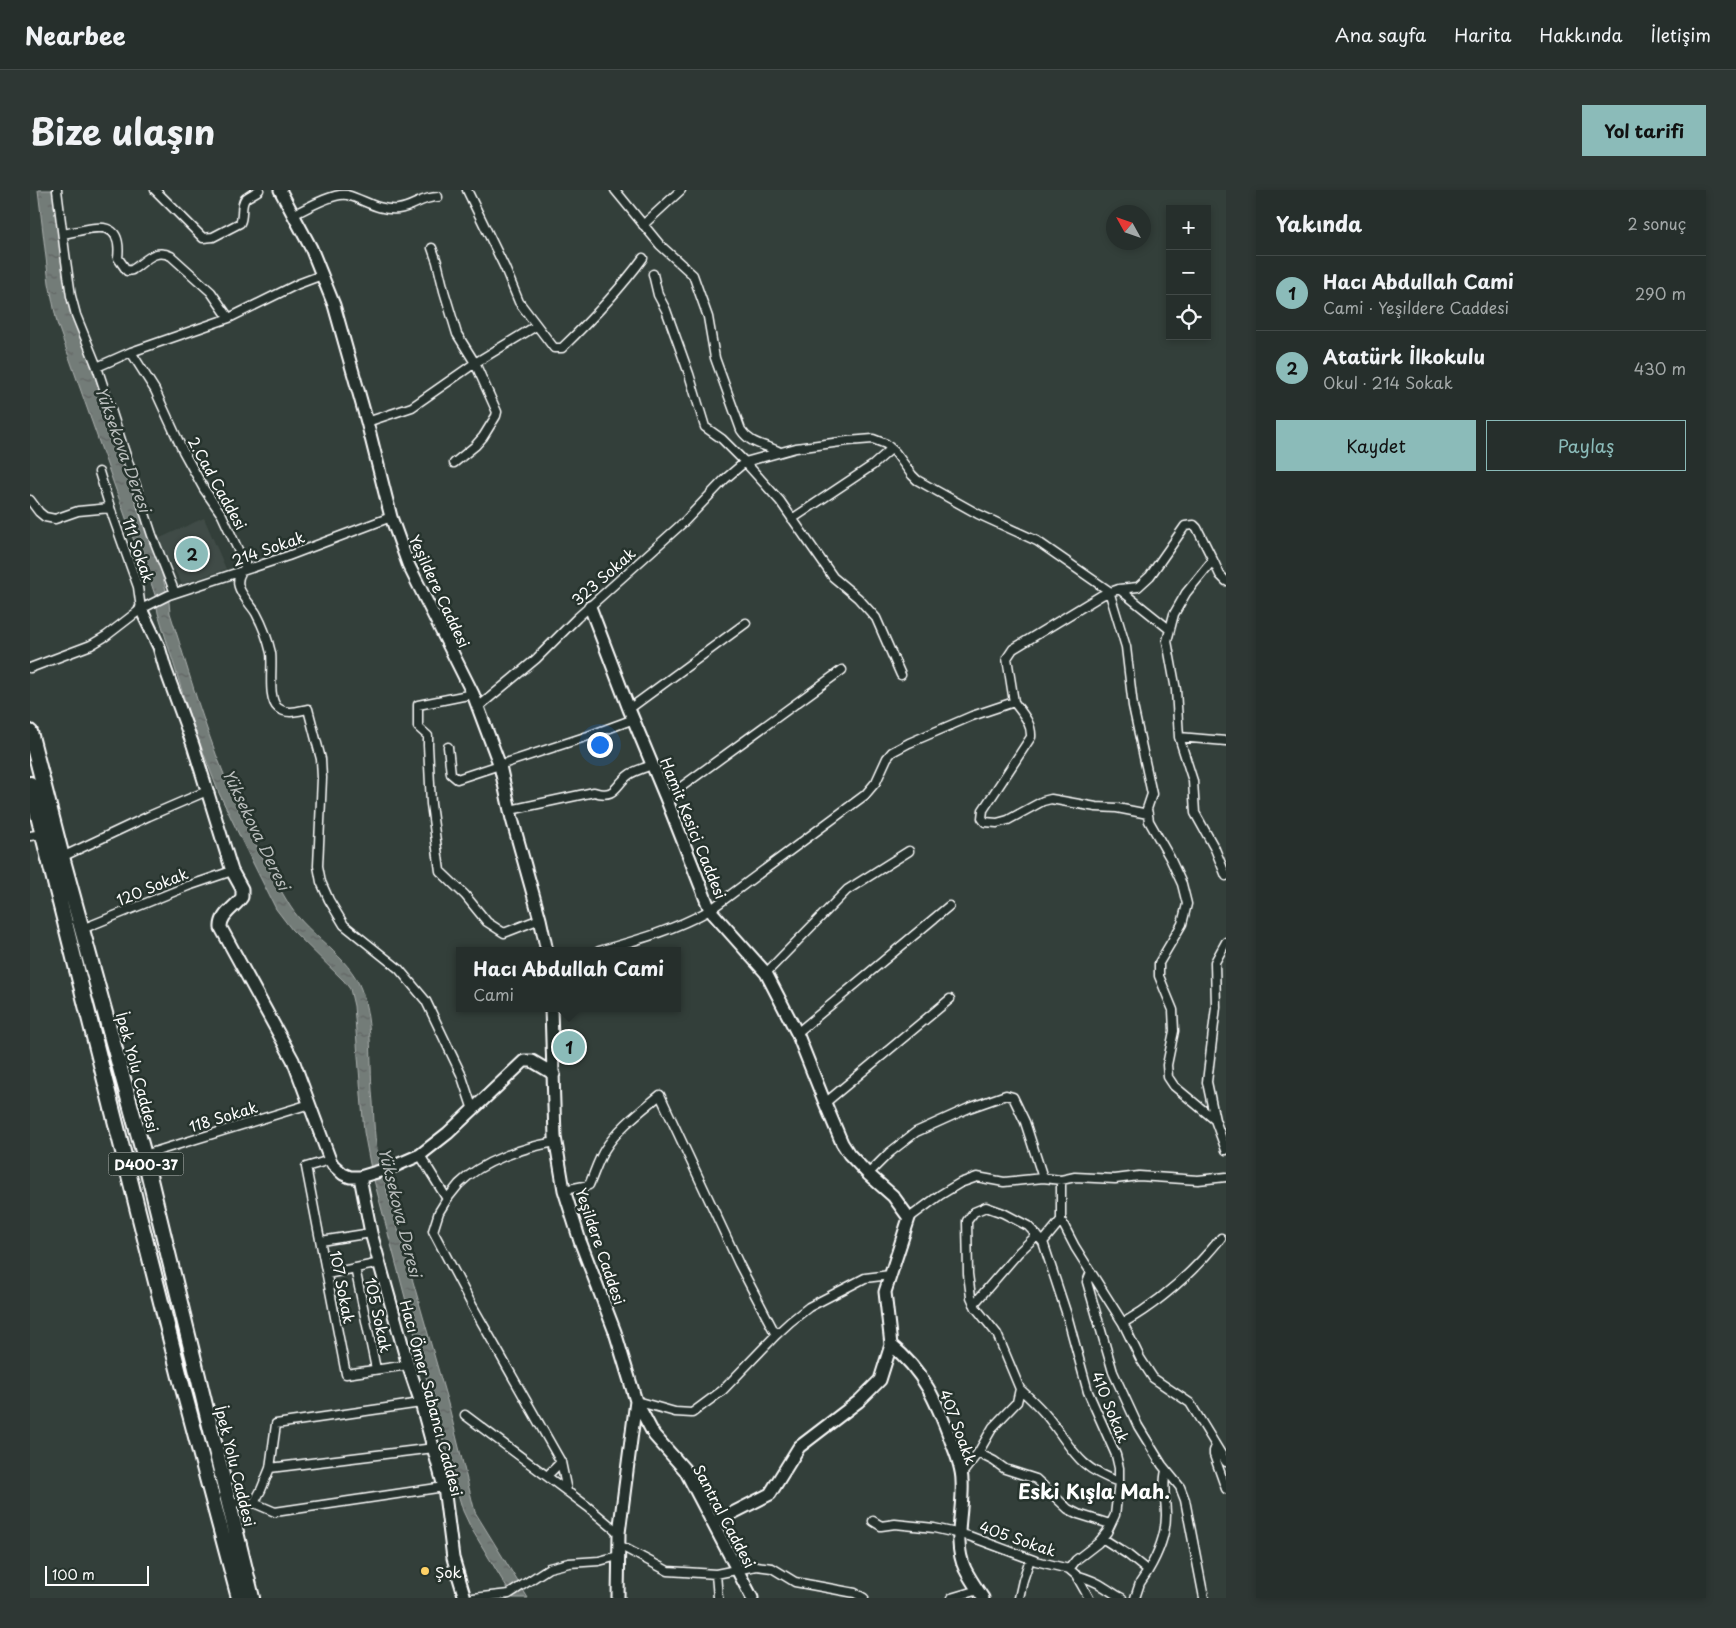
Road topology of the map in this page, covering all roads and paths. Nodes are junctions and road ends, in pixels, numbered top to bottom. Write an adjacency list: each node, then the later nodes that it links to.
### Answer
1 (57, 190): 11 (street)
2 (155, 190): 3 (street)
3 (259, 190)
4 (280, 190): 9 (street, Yeşildere Caddesi)
5 (467, 190): 17 (street)
6 (614, 190): 10 (street)
7 (682, 190): 10 (street)
8 (438, 197): 9 (street)
9 (293, 214): 15 (street, Yeşildere Caddesi)
10 (643, 225): 23 (street)
11 (63, 234): 16 (street); 20 (street)
12 (432, 248): 19 (street)
13 (643, 258): 17 (street)
14 (653, 274): 24 (street)
15 (322, 275): 16 (street); 21 (street, Yeşildere Caddesi)
16 (229, 318): 18 (street)
17 (536, 326): 19 (street)
18 (131, 352): 20 (street); 32 (street, 2.Cad Caddesi)
19 (475, 363): 21 (street); 25 (street)
20 (97, 367): 36 (street)
21 (368, 422): 29 (street, Yeşildere Caddesi)
22 (891, 449): 23 (street); 30 (street); 35 (street)
23 (780, 452): 24 (street)
24 (745, 462): 30 (street); 37 (street, 323 Sokak)
25 (454, 463)
26 (99, 472): 28 (street, 111 Sokak)
27 (30, 500): 28 (street)
28 (110, 508): 38 (street, 111 Sokak)
29 (391, 517): 32 (street, 214 Sokak); 44 (street, Yeşildere Caddesi)
30 (792, 519): 43 (street)
31 (1213, 560): 33 (street); 34 (street); 40 (street)
32 (240, 572): 36 (street, 214 Sokak); 78 (street, 2.Cad Caddesi)
33 (1226, 581)
34 (1119, 589): 35 (street); 40 (street)
35 (1109, 592): 45 (street); 58 (street)
36 (172, 594): 38 (street, 214 Sokak)
37 (590, 607): 46 (street, 323 Sokak); 47 (street, Hamit Kesici Caddesi)
38 (141, 609): 41 (street, 214 Sokak); 55 (street)
39 (746, 623): 47 (street)
40 (1169, 629): 49 (street)
41 (30, 668)
42 (842, 670): 56 (street)
43 (901, 675)
44 (473, 694): 46 (street, Yeşildere Caddesi); 66 (street)
45 (1014, 702): 58 (street); 65 (street)
46 (477, 708): 53 (street, Yeşildere Caddesi)
47 (631, 714): 52 (street, Hamit Kesici Caddesi); 53 (street)
48 (30, 732): 61 (highway, İpek Yolu Caddesi / D400-37)
49 (1179, 737): 50 (street); 63 (street)
50 (1226, 741)
51 (448, 747): 53 (street)
52 (653, 764): 56 (street, Hamit Kesici Caddesi); 57 (street)
53 (500, 766): 57 (street, Yeşildere Caddesi)
54 (30, 784): 59 (highway, İpek Yolu Caddesi / D400-37)
55 (208, 791): 61 (street); 62 (street)
56 (666, 798): 65 (street, Hamit Kesici Caddesi)
57 (510, 810): 66 (street, Yeşildere Caddesi)
58 (1148, 814): 79 (street)
59 (36, 835): 143 (highway, İpek Yolu Caddesi / D400-37)
60 (909, 851): 71 (street)
61 (62, 857): 67 (highway, İpek Yolu Caddesi / D400-37)
62 (232, 871): 67 (street, 120 Sokak); 77 (street)
63 (1226, 876)
64 (949, 906): 74 (street)
65 (710, 910): 70 (street); 71 (street, Hamit Kesici Caddesi)
66 (540, 919): 69 (street, Yeşildere Caddesi)
67 (82, 929): 82 (highway, İpek Yolu Caddesi / D400-37)
68 (1226, 942): 79 (street)
69 (546, 947)
70 (614, 947)
71 (766, 973): 74 (street, Hamit Kesici Caddesi)
72 (950, 999): 76 (street)
73 (551, 1012): 75 (street, Yeşildere Caddesi)
74 (797, 1033): 76 (street, Hamit Kesici Caddesi)
75 (554, 1074): 78 (street); 80 (street, Yeşildere Caddesi)
76 (825, 1103): 85 (street, Hamit Kesici Caddesi)
77 (310, 1104): 82 (street, 118 Sokak); 84 (street)
78 (473, 1110): 83 (street)
79 (1215, 1120): 81 (street)
80 (556, 1142): 90 (street, Yeşildere Caddesi); 91 (street)
81 (1226, 1150)
82 (144, 1155): 127 (highway, İpek Yolu Caddesi / D400-37)
83 (420, 1155): 86 (street); 91 (street)
84 (330, 1160): 86 (street); 97 (street, 107 Sokak)
85 (868, 1174): 88 (street); 92 (street, Hamit Kesici Caddesi)
86 (364, 1176): 94 (street, Hacı Ömer Sabancı Caddesi)
87 (1226, 1177): 89 (street)
88 (1043, 1178): 89 (street); 92 (street)
89 (1061, 1180): 93 (street)
90 (564, 1190): 106 (street); 111 (street, Yeşildere Caddesi)
91 (447, 1199): 117 (street)
92 (909, 1218): 103 (street)
93 (1062, 1220): 98 (street); 101 (street)
94 (371, 1233): 97 (street); 99 (street, Hacı Ömer Sabancı Caddesi)
95 (1036, 1235): 98 (street); 104 (street); 104 (street)
96 (1221, 1238): 105 (street)
97 (321, 1241): 102 (street, 107 Sokak)
98 (1043, 1242): 123 (street, 410 Sokak)
99 (380, 1263): 100 (street); 108 (street, Hacı Ömer Sabancı Caddesi)
100 (355, 1268): 102 (street); 109 (street, 105 Sokak)
101 (1091, 1272): 105 (street); 120 (street)
102 (327, 1274): 109 (street, 107 Sokak)
103 (890, 1275): 106 (street); 107 (street)
104 (974, 1304): 110 (street)
105 (1123, 1323): 114 (street)
106 (776, 1335): 111 (street)
107 (891, 1345): 121 (street, 407 Soakk); 130 (street)
108 (408, 1365): 109 (street, 107 Sokak); 112 (street, Hacı Ömer Sabancı Caddesi)
109 (376, 1368)
110 (1020, 1389): 116 (street); 123 (street)
111 (636, 1401): 130 (street, Santral Caddesi); 132 (street)
112 (421, 1403): 115 (street, Hacı Ömer Sabancı Caddesi); 119 (street)
113 (466, 1415): 122 (street)
114 (1216, 1446): 118 (street); 125 (street)
115 (434, 1448): 119 (street); 124 (street, Hacı Ömer Sabancı Caddesi)
116 (978, 1453): 121 (street); 131 (street)
117 (561, 1462): 122 (street); 126 (street)
118 (1226, 1462)
119 (270, 1468): 128 (street)
120 (1166, 1471): 139 (street); 156 (street)
121 (961, 1475): 133 (street, 407 Soakk)
122 (547, 1476): 126 (street)
123 (1119, 1482): 131 (street, 410 Sokak)
124 (444, 1487): 128 (street); 145 (street, Hacı Ömer Sabancı Caddesi)
125 (1226, 1490)
126 (567, 1491): 132 (street)
127 (228, 1502): 128 (street); 144 (highway, İpek Yolu Caddesi / D400-37)
128 (254, 1503)
129 (873, 1521): 133 (street, 405 Sokak)
130 (713, 1523): 138 (street, Santral Caddesi)
131 (1110, 1524): 134 (street, 410 Sokak)
132 (619, 1533): 135 (street)
133 (958, 1534): 136 (street, 405 Sokak); 142 (street, 407 Soakk)
134 (1102, 1538): 137 (street, 410 Sokak); 139 (street)
135 (618, 1551): 140 (street); 146 (street); 147 (street)
136 (1030, 1559): 137 (street, 405 Sokak); 152 (street)
137 (1069, 1570): 141 (street, 405 Sokak)
138 (738, 1571): 140 (street); 149 (street, Santral Caddesi); 150 (street)
139 (1148, 1572): 155 (street)
140 (716, 1574): 148 (street)
141 (1076, 1575): 153 (street); 154 (street)
142 (981, 1594): 151 (street)
143 (239, 1598)
144 (252, 1598)
145 (466, 1598)
146 (473, 1598)
147 (618, 1598)
148 (718, 1598)
149 (752, 1598)
150 (864, 1598)
151 (951, 1598)
152 (1019, 1598)
153 (1089, 1598)
154 (1122, 1598)
155 (1135, 1598)
156 (1204, 1598)

